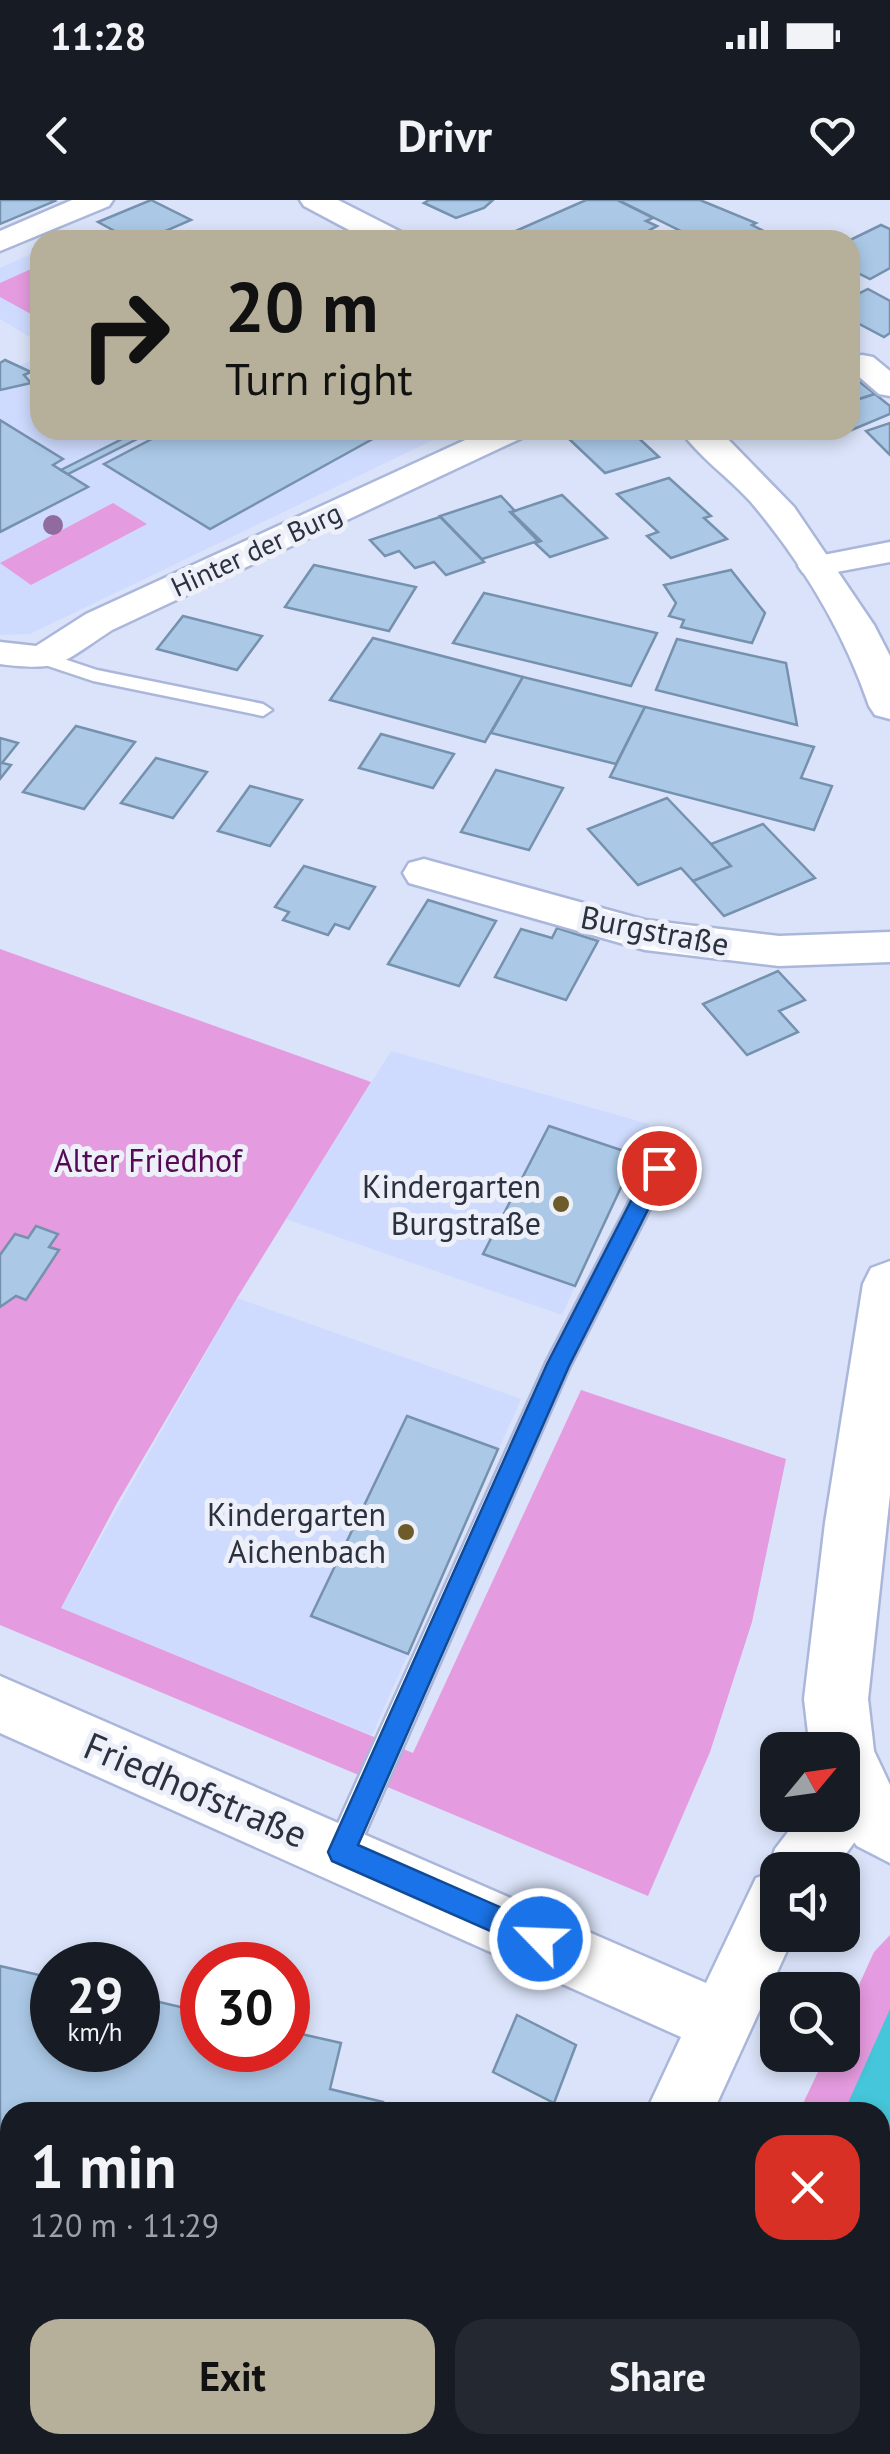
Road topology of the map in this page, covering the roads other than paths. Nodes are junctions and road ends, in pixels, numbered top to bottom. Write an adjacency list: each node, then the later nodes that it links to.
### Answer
1 (98, 200): 4 (main road)
2 (315, 200): 3 (main road)
3 (373, 230)
4 (0, 242)
5 (862, 364): 6 (street)
6 (890, 387)
7 (491, 440): 12 (street, Hinter der Burg)
8 (708, 440): 10 (main road)
9 (890, 552): 10 (street)
10 (815, 566): 13 (main road)
11 (0, 653): 12 (street)
12 (43, 658): 14 (lane)
13 (890, 706)
14 (264, 710)
15 (424, 873): 16 (street, Burgstraße)
16 (890, 948)
17 (659, 1168): 22 (lane)
18 (890, 1284): 19 (main road)
19 (879, 1464): 21 (main road)
20 (0, 1704): 22 (street, Friedhofstraße)
21 (842, 1732)
22 (342, 1852): 24 (street, Friedhofstraße)
23 (760, 1938): 24 (street)
24 (720, 2022): 25 (street)
25 (684, 2102)

